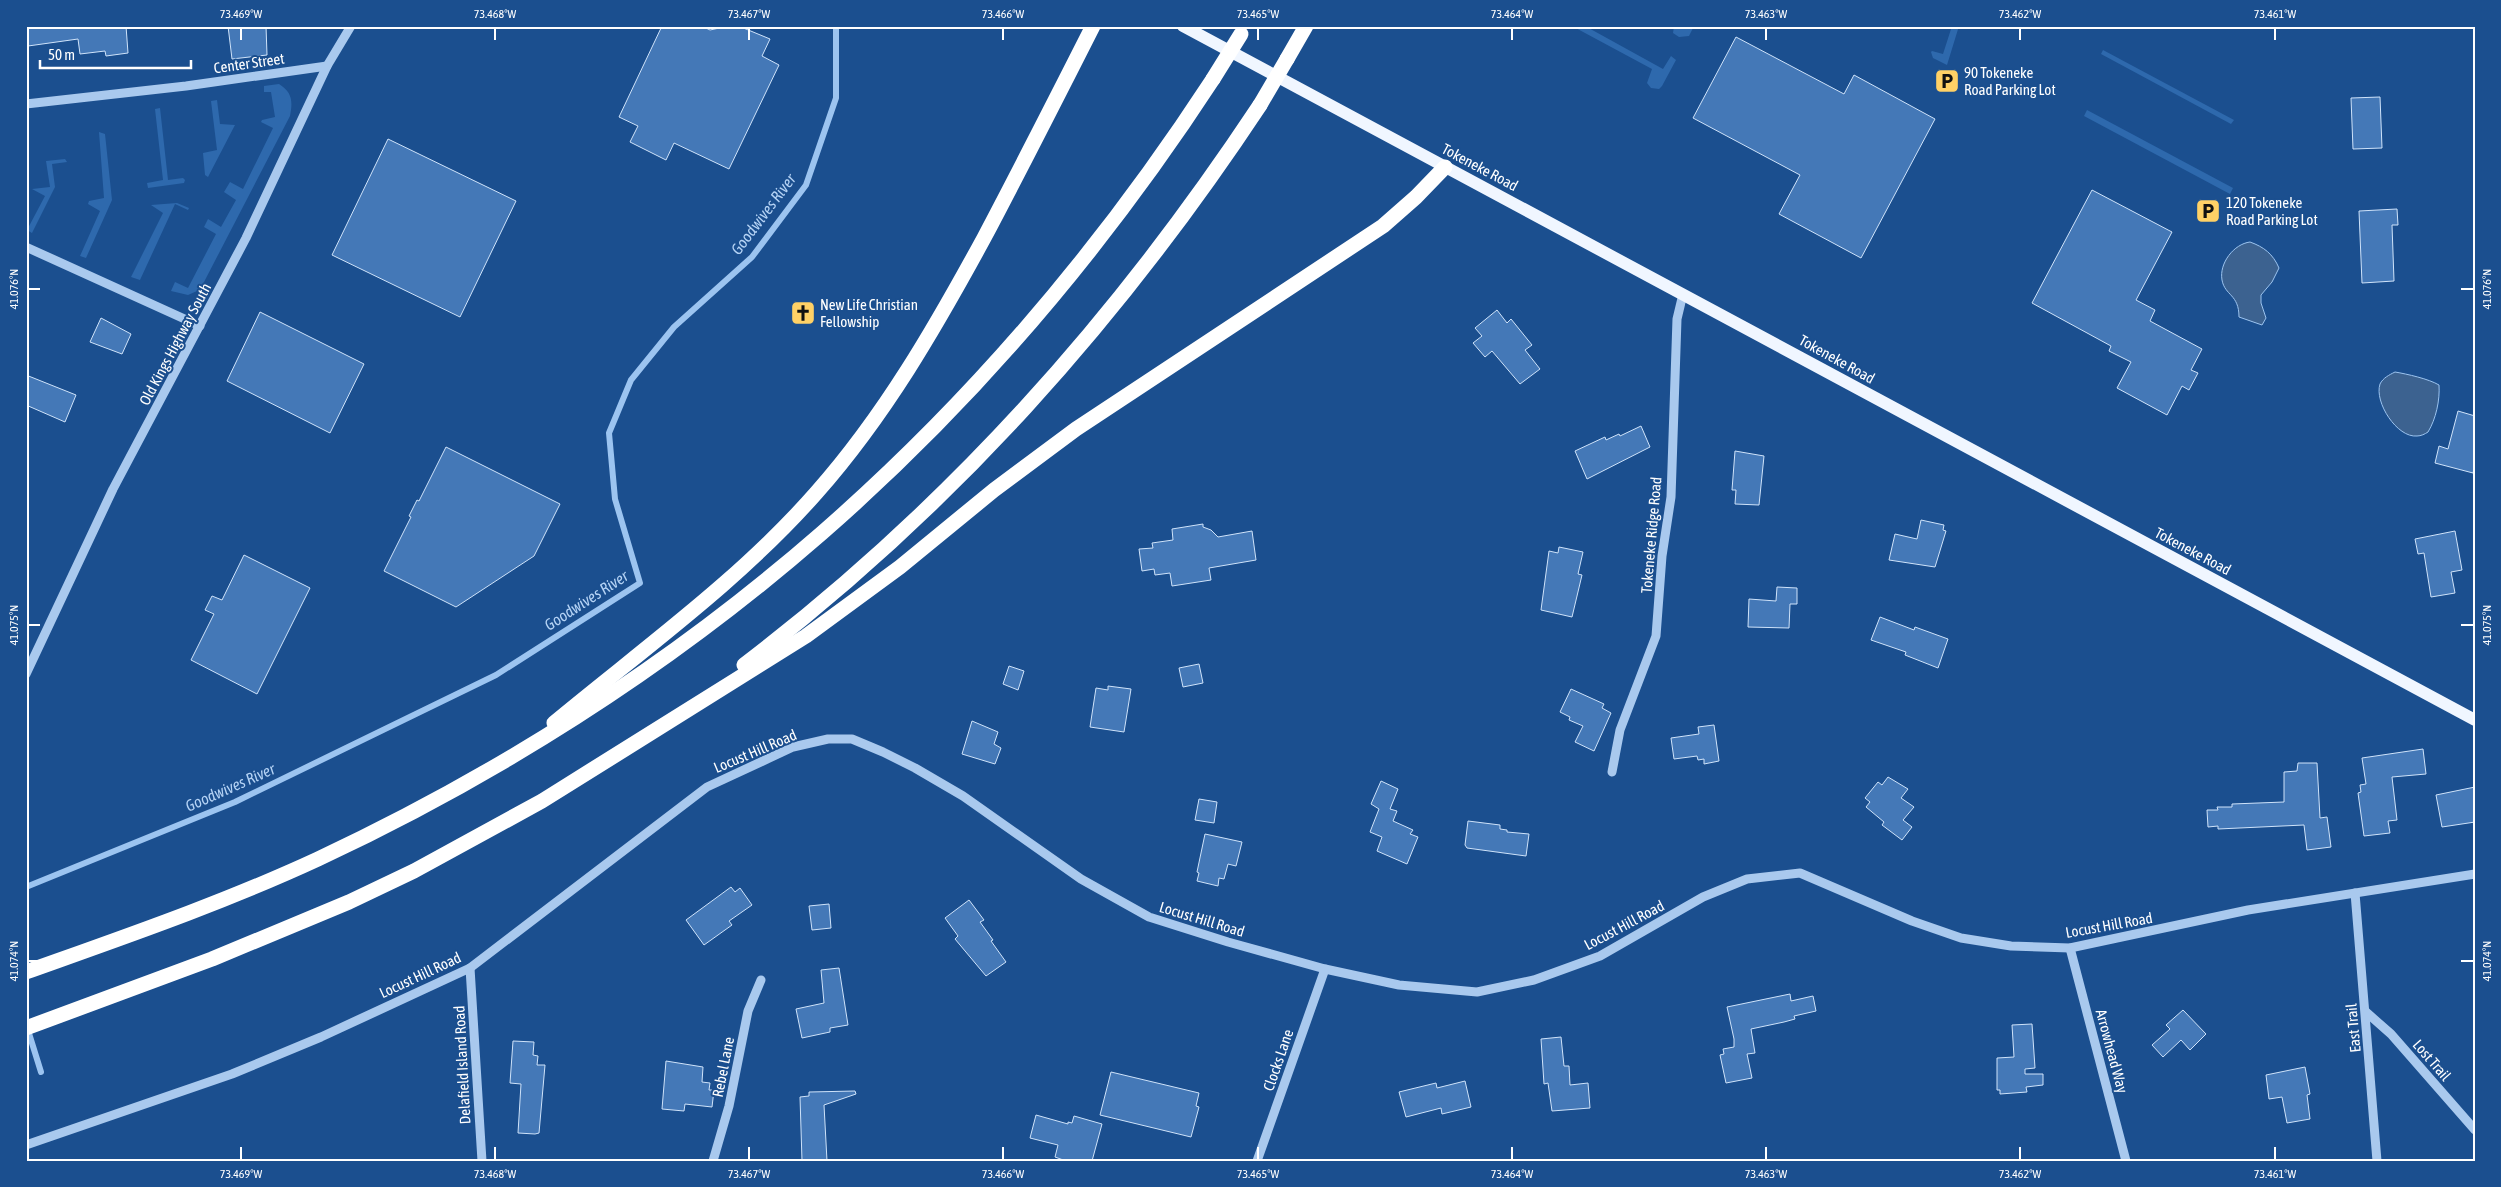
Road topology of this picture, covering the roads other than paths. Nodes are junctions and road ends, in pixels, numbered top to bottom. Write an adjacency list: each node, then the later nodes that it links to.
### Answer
1 (351, 26): 6 (street, Old Kings Highway South)
2 (1093, 26): 14 (highway)
3 (1183, 26): 8 (main road, Tokeneke Road)
4 (1306, 26): 15 (highway, bridge)
5 (1243, 30): 14 (highway, bridge)
6 (328, 66): 7 (street, Center Street); 11 (street, Old Kings Highway South)
7 (26, 104)
8 (1444, 167): 10 (main road, Tokeneke Road); 15 (highway)
9 (26, 248): 11 (street)
10 (1683, 294): 13 (main road, Tokeneke Road); 16 (street, Tokeneke Ridge Road)
11 (200, 326): 12 (street, Old Kings Highway South)
12 (26, 674)
13 (2475, 720)
14 (509, 759): 22 (highway)
15 (605, 762): 25 (highway)
16 (1612, 772)
17 (2475, 874): 18 (street, Locust Hill Road)
18 (2355, 893): 19 (street, Locust Hill Road); 24 (street, East Trail)
19 (2070, 948): 21 (street, Locust Hill Road); 31 (street, Arrowhead Way)
20 (470, 968): 21 (street, Locust Hill Road); 27 (street, Locust Hill Road); 28 (street, Delafield Island Road)
21 (1325, 969): 30 (street, Clocks Lane)
22 (26, 972)
23 (761, 980): 29 (street, Rebel Lane)
24 (2366, 1012): 26 (street, Lost Trail); 32 (street, East Trail)
25 (26, 1028)
26 (2475, 1130)
27 (26, 1145)
28 (482, 1161)
29 (713, 1161)
30 (1257, 1161)
31 (2126, 1161)
32 (2377, 1161)

